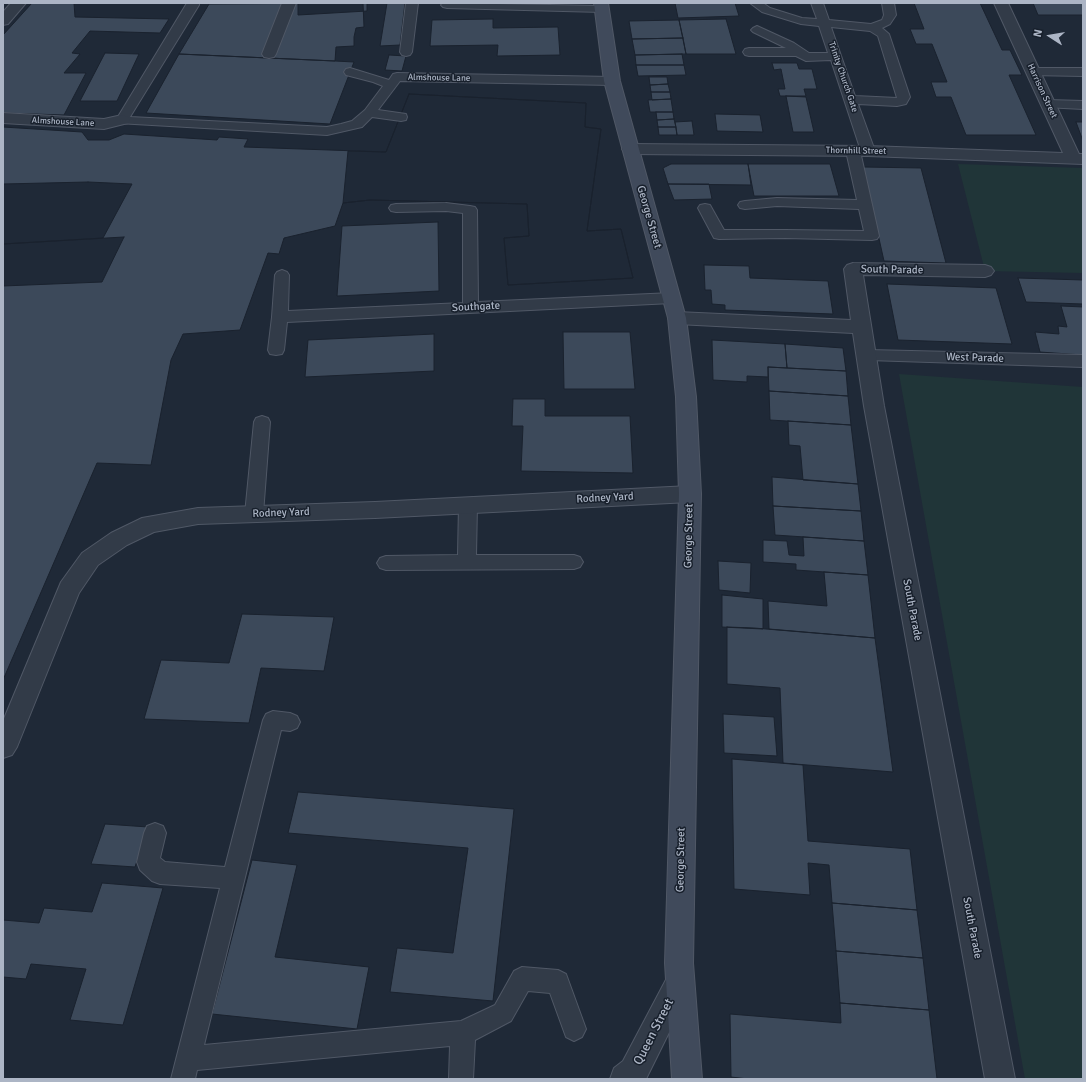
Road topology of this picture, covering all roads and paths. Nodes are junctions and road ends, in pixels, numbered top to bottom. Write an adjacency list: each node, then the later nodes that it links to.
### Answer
1 (19, 3): 11 (street)
2 (193, 3): 31 (lane)
3 (289, 3): 18 (street)
4 (412, 3): 15 (lane)
5 (756, 3): 12 (lane)
6 (817, 3): 12 (lane, Trinity Church Gate)
7 (888, 3): 13 (lane)
8 (1001, 3): 21 (street, Harrison Street)
9 (447, 4): 10 (lane)
10 (601, 6): 23 (street, George Street)
11 (3, 21)
12 (824, 23): 13 (lane); 19 (lane, Trinity Church Gate)
13 (873, 28): 25 (lane)
14 (757, 30): 17 (lane)
15 (406, 52)
16 (749, 52): 17 (lane)
17 (800, 52): 19 (lane)
18 (269, 54)
19 (835, 56): 25 (lane, Trinity Church Gate)
20 (350, 72): 24 (lane)
21 (1033, 72): 22 (lane); 26 (street, Harrison Street)
22 (1083, 72)
23 (612, 81): 24 (lane, Almshouse Lane); 32 (street, George Street)
24 (390, 85): 28 (lane, Almshouse Lane)
25 (850, 100): 33 (lane, Trinity Church Gate)
26 (1048, 104): 27 (lane); 34 (street, Harrison Street)
27 (1083, 105)
28 (369, 113): 29 (lane); 31 (lane, Almshouse Lane)
29 (401, 117)
30 (3, 118): 31 (street, Almshouse Lane)
31 (122, 120)
32 (630, 149): 33 (street, Thornhill Street); 42 (street, George Street)
33 (860, 151): 34 (street, Thornhill Street); 36 (lane, Trinity Church Gate)
34 (1078, 158)
35 (745, 205): 36 (lane)
36 (866, 205): 38 (lane, Trinity Church Gate)
37 (396, 208): 41 (lane)
38 (704, 208)
39 (985, 271): 44 (street, South Parade)
40 (282, 275): 43 (lane)
41 (471, 307): 42 (lane, Southgate); 43 (lane, Southgate)
42 (675, 308): 44 (street); 49 (street, George Street)
43 (280, 317): 45 (lane)
44 (862, 327): 46 (street, South Parade)
45 (276, 350)
46 (868, 355): 47 (lane, West Parade); 66 (street, South Parade)
47 (1083, 361)
48 (262, 422): 51 (lane)
49 (690, 494): 50 (street, Rodney Yard); 59 (street, George Street)
50 (468, 504): 51 (street, Rodney Yard); 52 (lane)
51 (254, 514): 56 (street, Rodney Yard)
52 (467, 562): 53 (lane); 54 (lane)
53 (574, 562)
54 (386, 563)
55 (290, 722): 58 (lane)
56 (3, 747)
57 (156, 833): 58 (lane)
58 (233, 878): 62 (lane)
59 (680, 982): 64 (street, Queen Street); 65 (street, George Street)
60 (574, 1029): 61 (lane)
61 (463, 1033): 62 (lane); 63 (lane)
62 (186, 1069)
63 (461, 1079)
64 (625, 1079)
65 (687, 1079)
66 (1000, 1079)

